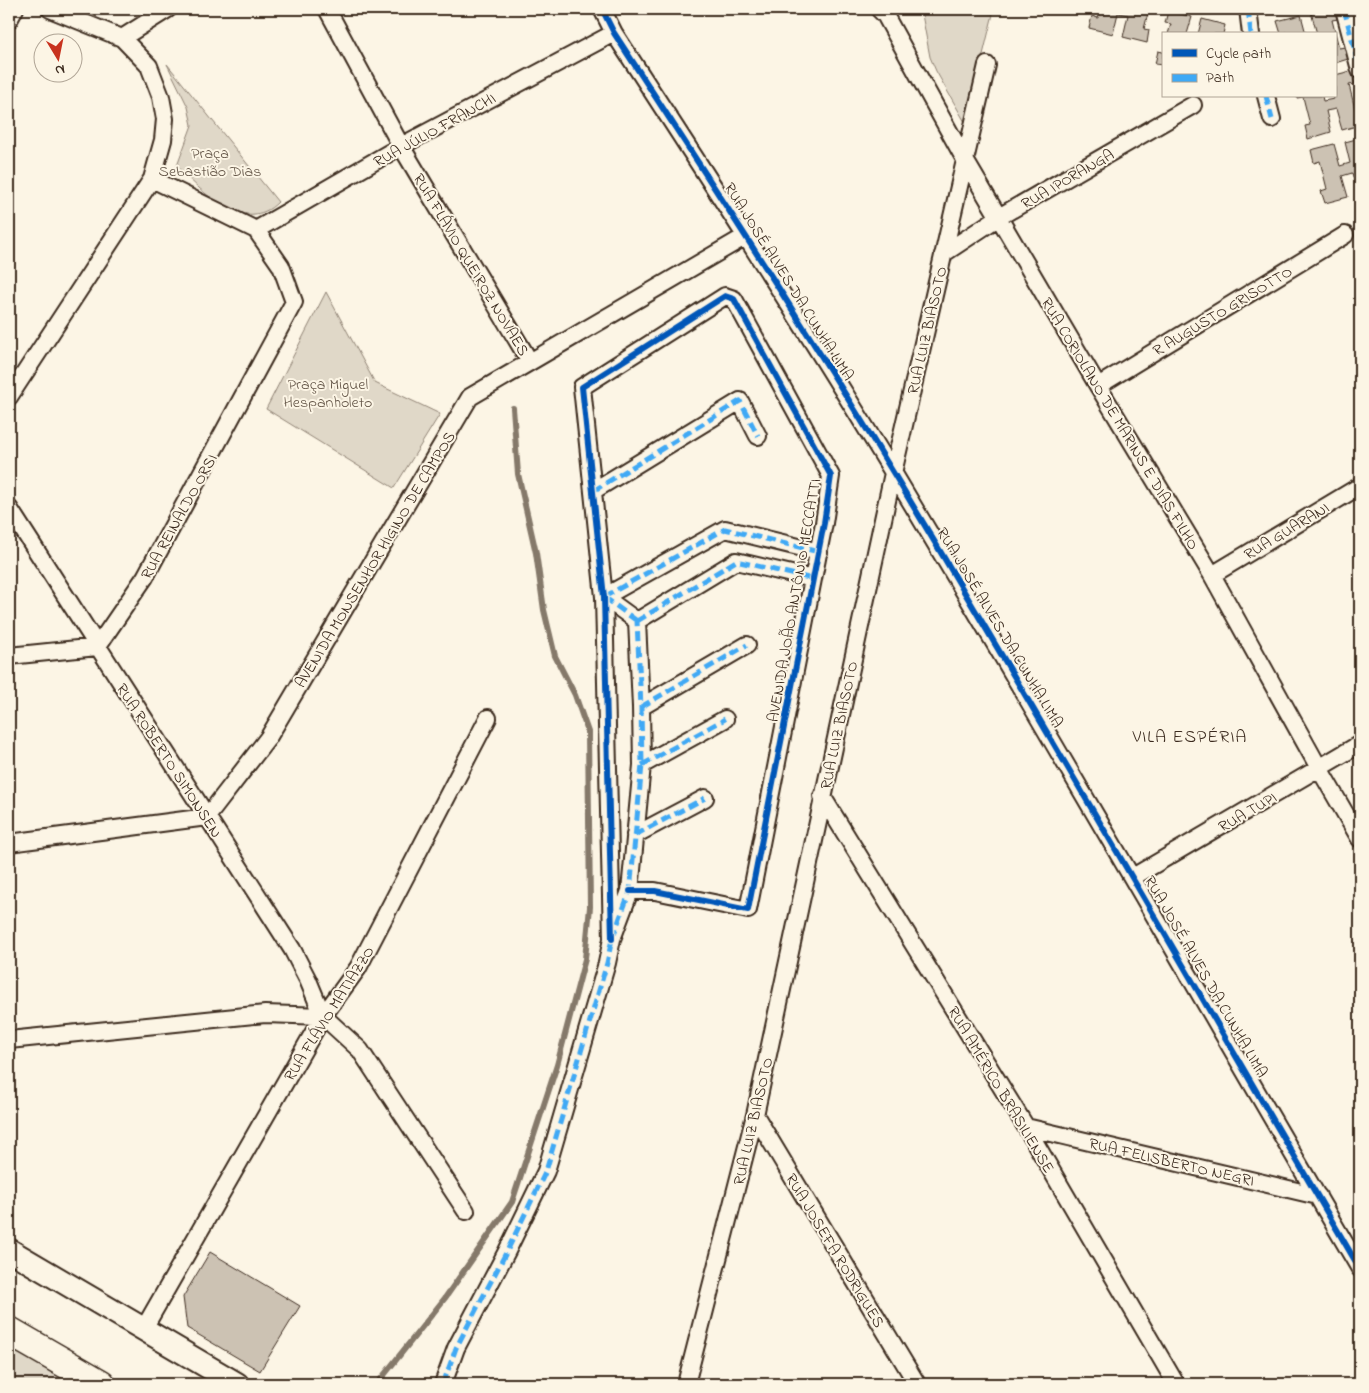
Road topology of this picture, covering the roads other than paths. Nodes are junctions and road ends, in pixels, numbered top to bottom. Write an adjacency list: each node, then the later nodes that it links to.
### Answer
1 (15, 9): 9 (street)
2 (50, 9): 12 (street)
3 (168, 9): 12 (street)
4 (327, 9): 18 (street, RUA FLÁVIO QUEIROZ NOVAES)
5 (602, 9): 11 (street, RUA JOSÉ ALVES DA CUNHA LIMA)
6 (1248, 9): 10 (street)
7 (1344, 9): 14 (street)
8 (884, 11): 19 (street, RUA CORIOLANO DE MARINS E DIAS FILHO)
9 (9, 20)
10 (1251, 32)
11 (614, 33): 18 (street, RUA JÚLIO FRANCHI); 24 (street, RUA JOSÉ ALVES DA CUNHA LIMA)
12 (122, 38): 20 (street)
13 (988, 65): 19 (street, RUA LUIZ BIASOTO)
14 (1360, 70)
15 (1266, 98): 17 (street)
16 (1193, 105): 21 (street, RUA IPORANGA)
17 (1272, 120)
18 (401, 146): 22 (street, RUA JÚLIO FRANCHI); 26 (street, RUA FLÁVIO QUEIROZ NOVAES)
19 (965, 160): 21 (street, RUA CORIOLANO DE MARINS E DIAS FILHO); 25 (street, RUA LUIZ BIASOTO)
20 (152, 179): 22 (street); 28 (street)
21 (999, 217): 25 (street, RUA IPORANGA); 27 (street, RUA CORIOLANO DE MARINS E DIAS FILHO)
22 (256, 230): 40 (street, RUA REINALDO ORSI)
23 (1345, 235): 27 (street, R AUGUSTO GRISOTTO)
24 (746, 236): 26 (street, AVENIDA MONSENHOR HIGINO DE CAMPOS); 30 (street, RUA JOSÉ ALVES DA CUNHA LIMA)
25 (943, 254): 30 (street, RUA LUIZ BIASOTO)
26 (530, 362): 50 (street, AVENIDA MONSENHOR HIGINO DE CAMPOS)
27 (1098, 386): 35 (street, RUA CORIOLANO DE MARINS E DIAS FILHO)
28 (9, 397)
29 (758, 436): 32 (street)
30 (893, 472): 48 (street, RUA LUIZ BIASOTO); 54 (street, RUA JOSÉ ALVES DA CUNHA LIMA)
31 (1360, 486): 35 (street, RUA GUARANI)
32 (593, 492): 34 (street, AVENIDA JOÃO ANTÔNIO MECCATTI); 37 (street, AVENIDA JOÃO ANTÔNIO MECCATTI)
33 (9, 508): 40 (street, RUA ROBERTO SIMONSEN)
34 (819, 552): 36 (street, AVENIDA JOÃO ANTÔNIO MECCATTI); 37 (street)
35 (1212, 575): 47 (street, RUA CORIOLANO DE MARINS E DIAS FILHO)
36 (814, 579): 38 (street); 55 (street, AVENIDA JOÃO ANTÔNIO MECCATTI)
37 (604, 597): 38 (street); 56 (street, AVENIDA JOÃO ANTÔNIO MECCATTI)
38 (637, 621): 42 (street)
39 (747, 645): 42 (street)
40 (97, 647): 41 (street); 50 (street, RUA ROBERTO SIMONSEN)
41 (9, 656)
42 (641, 707): 46 (street)
43 (488, 718): 57 (street, RUA FLÁVIO MATIAZZO)
44 (725, 719): 46 (street)
45 (1360, 744): 47 (street, RUA TUPI)
46 (642, 765): 51 (street)
47 (1319, 768): 52 (street, RUA CORIOLANO DE MARINS E DIAS FILHO); 54 (street, RUA TUPI)
48 (822, 796): 59 (street, RUA LUIZ BIASOTO); 60 (street, RUA AMÉRICO BRASILIENSE)
49 (705, 798): 51 (street)
50 (207, 817): 53 (street); 57 (street, RUA ROBERTO SIMONSEN)
51 (635, 835): 55 (street)
52 (1360, 839)
53 (9, 843)
54 (1134, 877): 61 (street, RUA JOSÉ ALVES DA CUNHA LIMA)
55 (630, 891): 56 (street)
56 (612, 939): 67 (street)
57 (323, 1016): 58 (street); 62 (street); 65 (street, RUA FLÁVIO MATIAZZO)
58 (9, 1040)
59 (754, 1115): 70 (street, RUA LUIZ BIASOTO); 71 (street, RUA JOSEFA RODRIGUES)
60 (1026, 1127): 61 (street, RUA FELISBERTO NEGRI); 72 (street, RUA AMÉRICO BRASILIENSE)
61 (1318, 1196): 64 (street, RUA JOSÉ ALVES DA CUNHA LIMA)
62 (466, 1212)
63 (9, 1250): 65 (main road)
64 (1360, 1269)
65 (143, 1330): 69 (main road)
66 (9, 1331): 68 (highway)
67 (443, 1383)
68 (101, 1384)
69 (237, 1384)
70 (686, 1384)
71 (917, 1384)
72 (1176, 1384)

